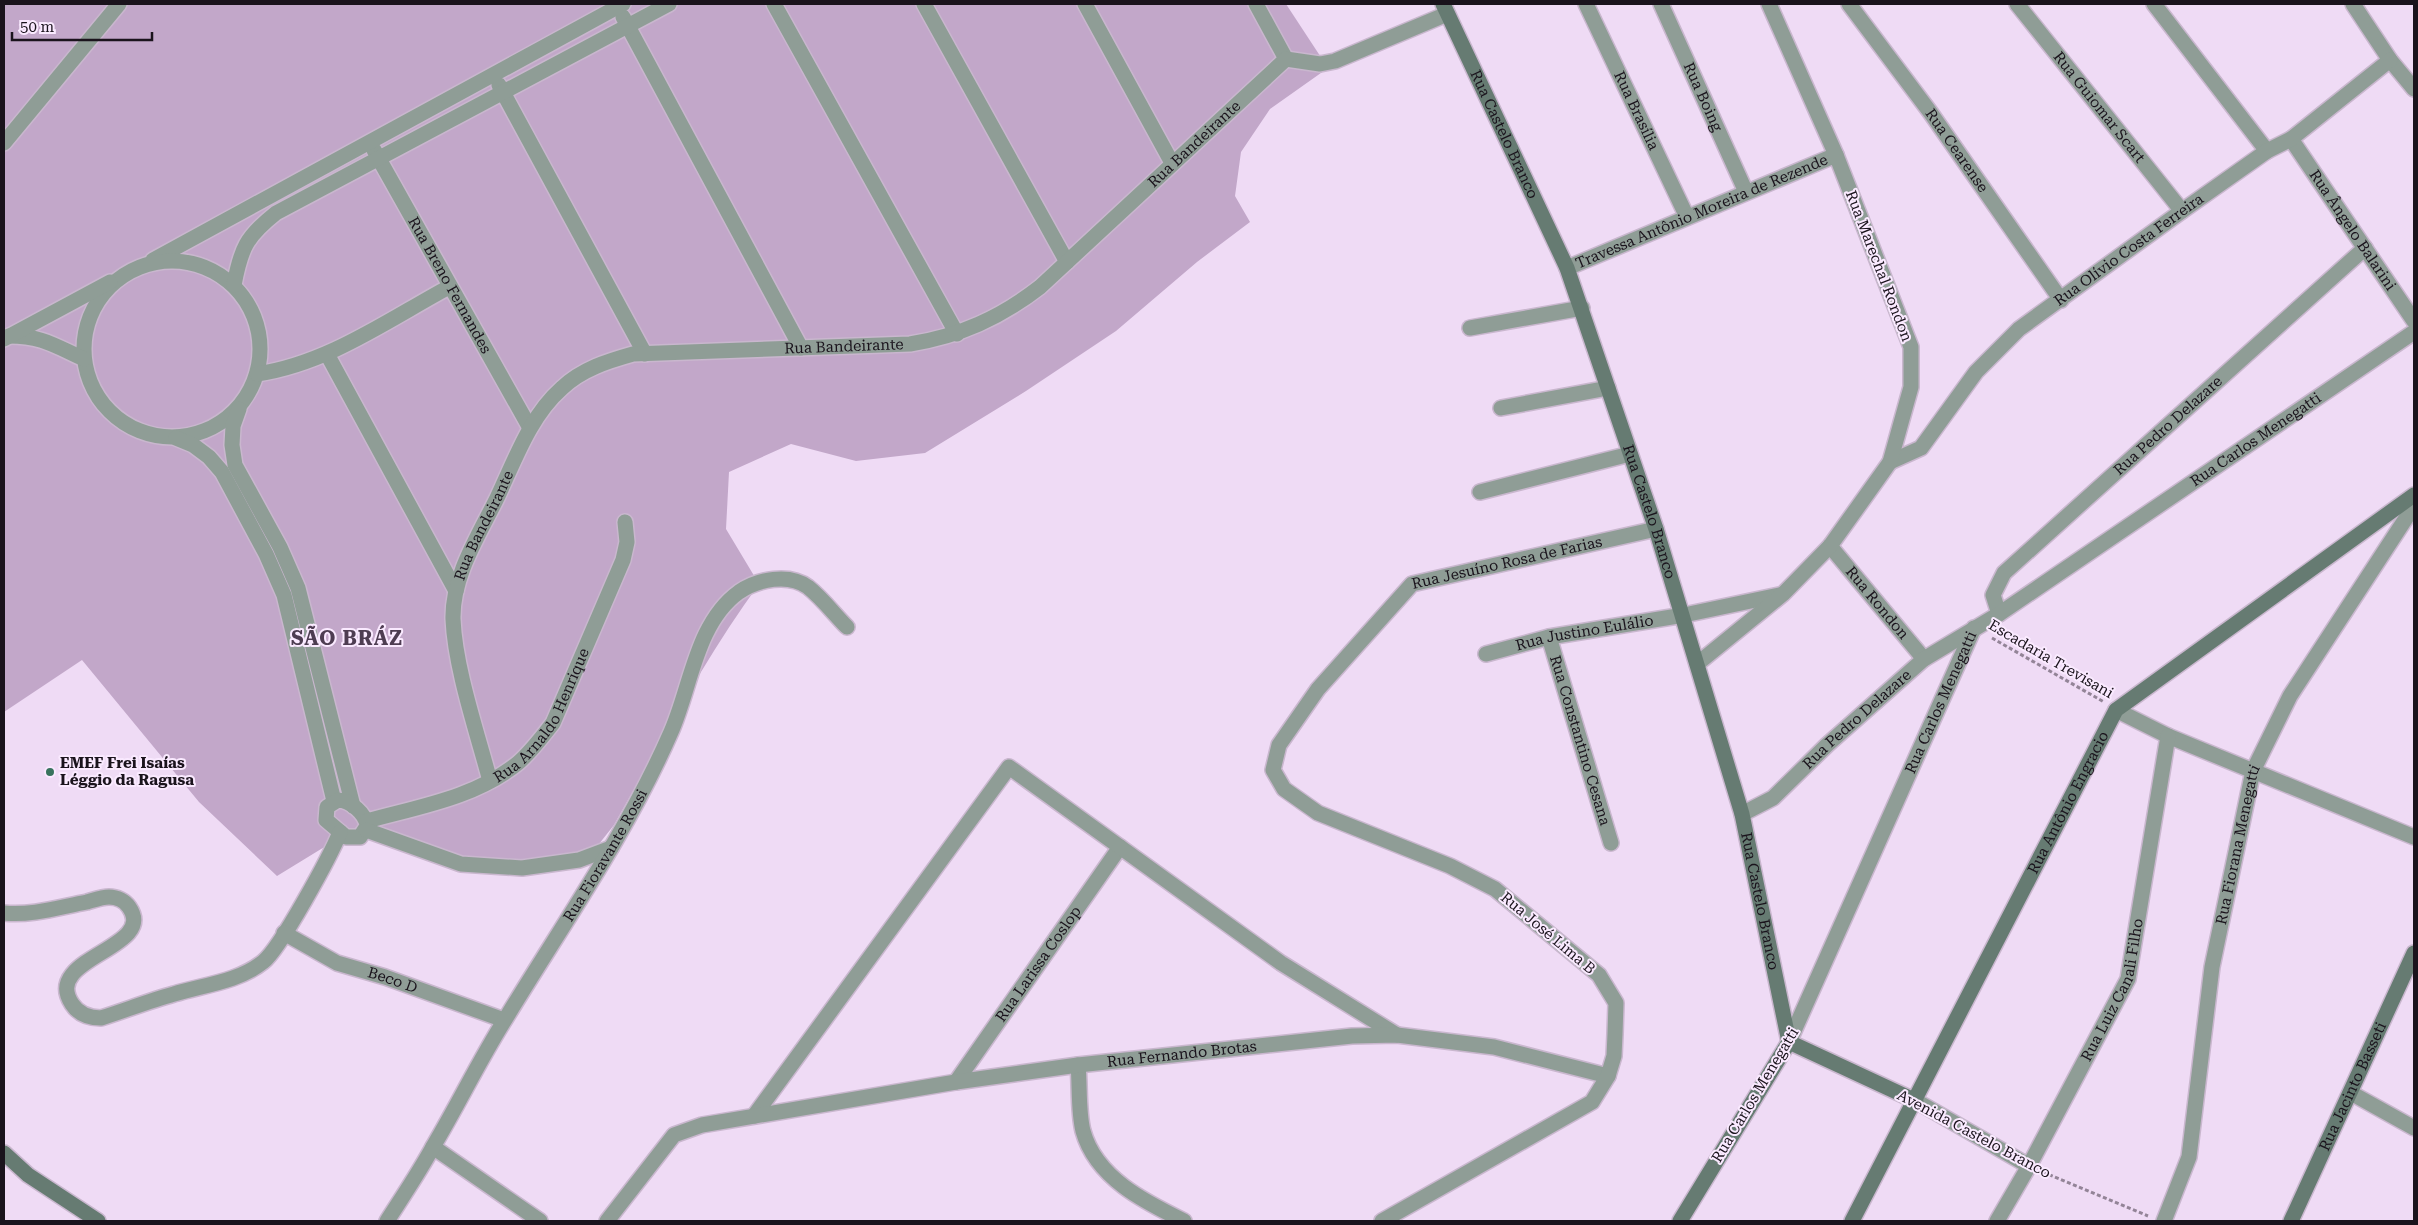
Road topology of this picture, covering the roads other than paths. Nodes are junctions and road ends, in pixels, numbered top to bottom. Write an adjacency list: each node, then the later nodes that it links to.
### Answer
1 (119, 4): 24 (street)
2 (670, 4): 16 (street)
3 (774, 4): 44 (street)
4 (924, 4): 33 (street)
5 (1086, 4): 28 (street)
6 (1256, 4): 17 (street)
7 (1586, 4): 31 (street, Rua Brasília)
8 (1661, 4): 29 (street, Rua Boing)
9 (1770, 4): 26 (street, Rua Marechal Rondon)
10 (1849, 4): 39 (street, Rua Cearense)
11 (2017, 4): 30 (street, Rua Guiomar Scart)
12 (2154, 4): 25 (street)
13 (2353, 4): 18 (street)
14 (621, 5): 16 (street); 19 (street)
15 (1445, 9): 17 (street); 35 (street, Rua Castelo Branco)
16 (628, 26): 21 (street); 46 (street)
17 (1286, 59): 28 (street, Rua Bandeirante)
18 (2390, 60): 20 (street); 22 (street, Rua Olívio Costa Ferreira)
19 (494, 74): 21 (street); 23 (street)
20 (2414, 89)
21 (503, 92): 27 (street); 48 (street)
22 (2291, 139): 25 (street, Rua Olívio Costa Ferreira); 32 (street, Rua Ângelo Balarini)
23 (369, 142): 27 (street, Rua Breno Fernandes); 34 (street)
24 (4, 143)
25 (2267, 152): 30 (street, Rua Olívio Costa Ferreira)
26 (1836, 155): 29 (street, Travessa Antônio Moreira de Rezende); 57 (street, Rua Marechal Rondon)
27 (378, 158): 37 (street); 38 (street, Rua Breno Fernandes)
28 (1172, 163): 33 (street, Rua Bandeirante)
29 (1746, 192): 31 (street, Travessa Antônio Moreira de Rezende)
30 (2182, 211): 39 (street, Rua Olívio Costa Ferreira)
31 (1687, 218): 35 (street, Travessa Antônio Moreira de Rezende)
32 (2365, 248): 41 (street, Rua Ângelo Balarini); 66 (street, Rua Pedro Delazare)
33 (1067, 262): 44 (street, Rua Bandeirante)
34 (144, 265): 36 (street); 37 (street)
35 (1567, 268): 40 (street, Rua Castelo Branco)
36 (122, 275): 45 (street); 49 (street)
37 (234, 285): 50 (street)
38 (449, 287): 47 (street); 54 (street, Rua Breno Fernandes)
39 (2061, 300): 57 (street, Rua Olívio Costa Ferreira)
40 (1582, 308): 42 (street); 51 (street, Rua Castelo Branco)
41 (2414, 321)
42 (1470, 328)
43 (2414, 332): 66 (street, Rua Carlos Menegatti)
44 (957, 334): 46 (street, Rua Bandeirante)
45 (6, 337): 49 (street)
46 (801, 348): 48 (street, Rua Bandeirante)
47 (327, 354): 50 (street); 64 (street)
48 (645, 354): 54 (street, Rua Bandeirante)
49 (84, 359): 55 (street)
50 (257, 374): 52 (street)
51 (1608, 388): 53 (street); 56 (street, Rua Castelo Branco)
52 (240, 407): 55 (street); 80 (street)
53 (1501, 408)
54 (530, 428): 64 (street, Rua Bandeirante)
55 (174, 438): 79 (street)
56 (1630, 454): 58 (street); 62 (street, Rua Castelo Branco)
57 (1890, 462): 63 (street, Rua Marechal Rondon)
58 (1480, 492)
59 (2414, 495): 74 (street, Rua Antônio Engracio)
60 (2414, 506): 77 (street, Rua Fiorana Menegatti)
61 (625, 522): 78 (street, Rua Arnaldo Henrique)
62 (1656, 529): 67 (street, Rua Castelo Branco); 76 (street, Rua Jesuíno Rosa de Farias)
63 (1830, 546): 65 (street, Rua Marechal Rondon); 72 (street, Rua Rondon)
64 (456, 591): 78 (street, Rua Bandeirante)
65 (1783, 594): 67 (street); 73 (street, Rua Marechal Rondon)
66 (1999, 614): 69 (street, Rua Carlos Menegatti)
67 (1684, 615): 70 (street, Rua Justino Eulálio); 73 (street, Rua Castelo Branco)
68 (847, 627): 87 (street, Rua Fioravante Rossi)
69 (1974, 628): 72 (street, Rua Pedro Delazare); 93 (street, Rua Carlos Menegatti)
70 (1549, 637): 71 (street, Rua Justino Eulálio); 85 (street, Rua Constantino Cesana)
71 (1486, 654)
72 (1924, 659): 81 (street, Rua Pedro Delazare)
73 (1697, 664): 81 (street, Rua Castelo Branco)
74 (2116, 710): 75 (street); 98 (street, Rua Antônio Engracio)
75 (2168, 736): 77 (street); 103 (street, Rua Luiz Canali Filho)
76 (1273, 770): 95 (street, Rua José Lima B)
77 (2254, 771): 84 (street); 104 (street, Rua Fiorana Menegatti)
78 (490, 781): 82 (street, Rua Arnaldo Henrique)
79 (334, 801): 80 (street); 83 (street)
80 (353, 806): 82 (street)
81 (1742, 814): 93 (street, Rua Castelo Branco)
82 (366, 826): 83 (street); 87 (street)
83 (340, 832): 89 (street)
84 (2414, 837)
85 (1611, 843)
86 (1120, 847): 92 (street); 96 (street, Rua Larissa Coslop); 99 (street)
87 (611, 848): 91 (street, Rua Fioravante Rossi)
88 (4, 913): 89 (street)
89 (284, 933): 91 (street, Beco D)
90 (2414, 953): 97 (street, Rua Jacinto Basseti)
91 (504, 1020): 101 (street, Rua Fioravante Rossi)
92 (1397, 1035): 94 (street, Rua Fernando Brotas); 95 (street, Rua Fernando Brotas)
93 (1790, 1042): 98 (street, Avenida Castelo Branco); 111 (street, Rua Carlos Menegatti)
94 (1078, 1065): 96 (street, Rua Fernando Brotas); 109 (street)
95 (1608, 1076): 110 (street, Rua José Lima B)
96 (956, 1082): 99 (street, Rua Fernando Brotas)
97 (2351, 1094): 100 (street); 114 (street, Rua Jacinto Basseti)
98 (1916, 1101): 103 (street, Avenida Castelo Branco); 112 (street, Rua Antônio Engracio)
99 (754, 1116): 108 (street, Rua Fernando Brotas)
100 (2414, 1128)
101 (433, 1147): 106 (street, Rua Fioravante Rossi); 107 (street)
102 (4, 1153): 105 (street)
103 (2029, 1166): 113 (street, Rua Luiz Canali Filho)
104 (2158, 1219)
105 (98, 1221)
106 (387, 1221)
107 (540, 1221)
108 (607, 1221)
109 (1184, 1221)
110 (1382, 1221)
111 (1680, 1221)
112 (1852, 1221)
113 (1997, 1221)
114 (2291, 1221)

